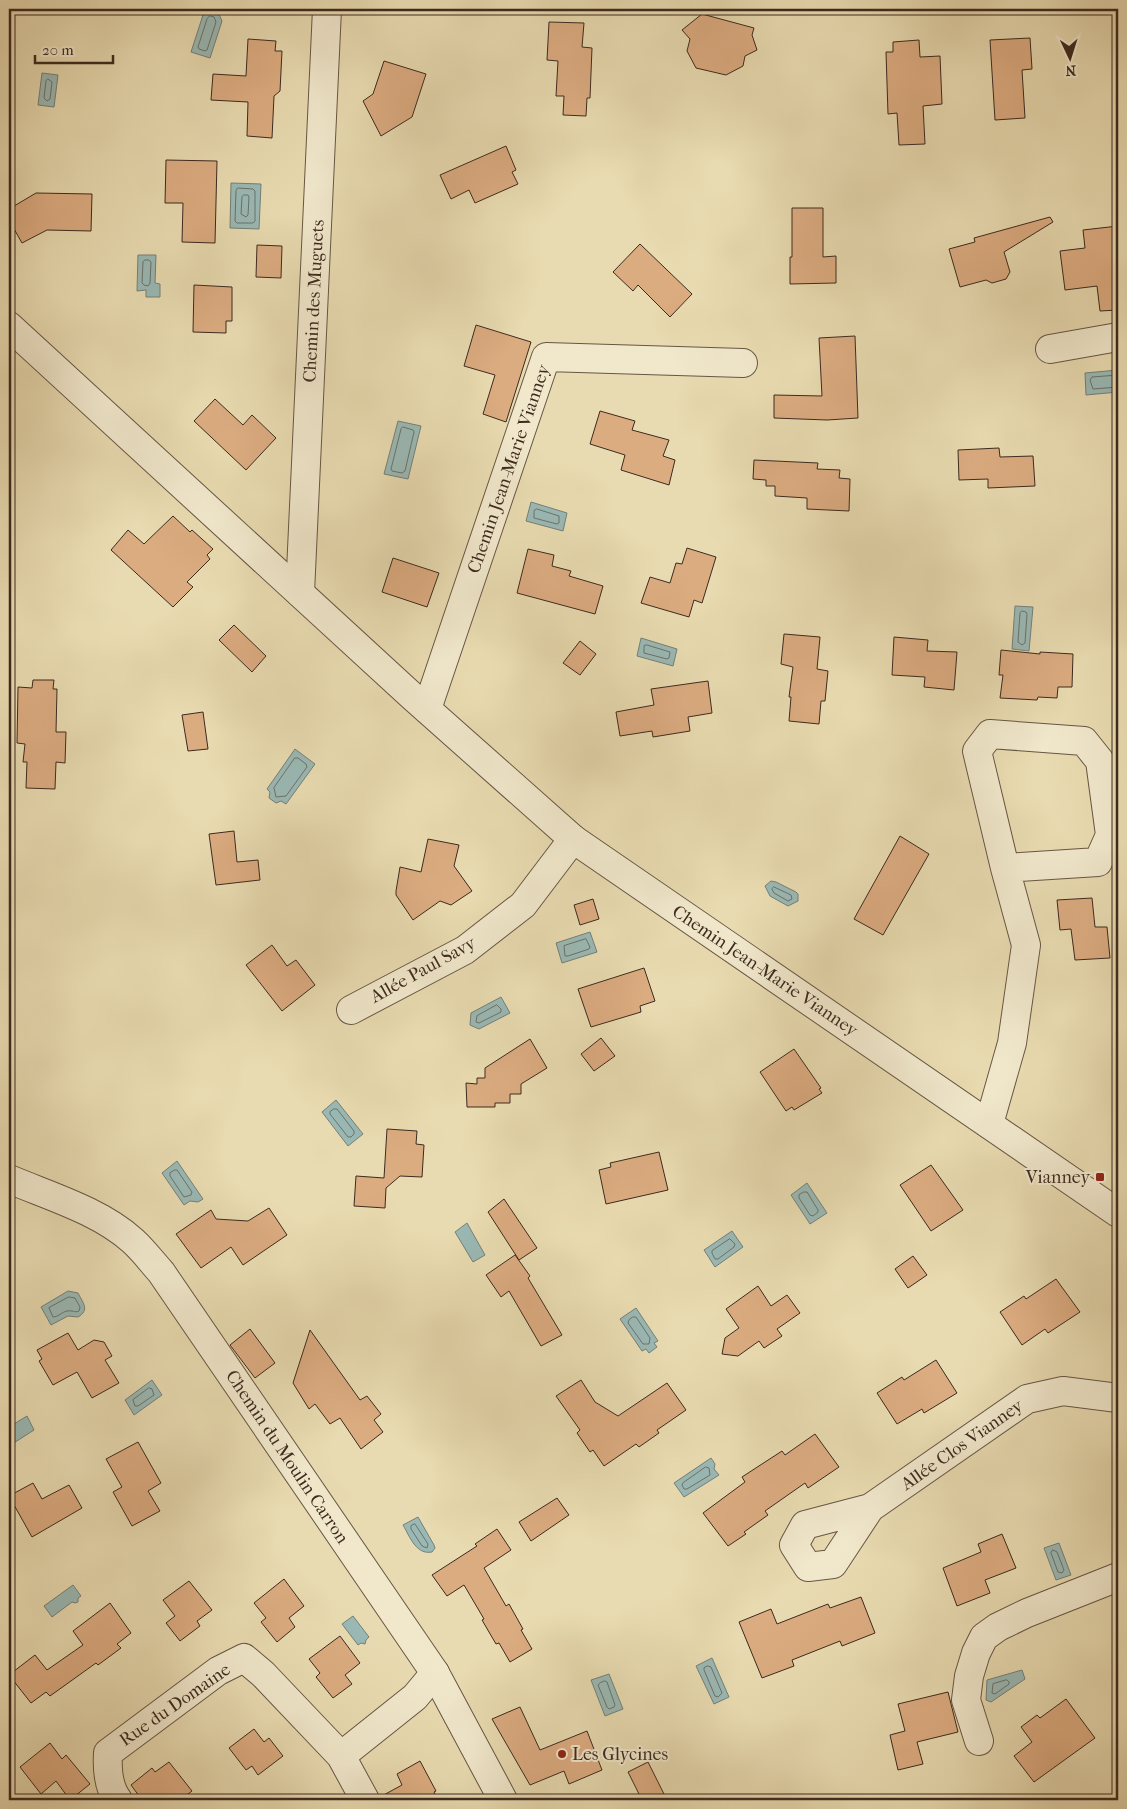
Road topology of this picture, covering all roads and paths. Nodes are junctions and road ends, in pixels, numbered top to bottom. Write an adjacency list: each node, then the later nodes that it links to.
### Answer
1 (327, 9): 6 (street, Chemin des Muguets)
2 (9, 326): 6 (street, Chemin Jean-Marie Vianney)
3 (1118, 337): 4 (street)
4 (1050, 349)
5 (742, 363): 7 (street, Chemin Jean-Marie Vianney)
6 (300, 593): 7 (street, Chemin Jean-Marie Vianney)
7 (427, 709): 8 (street, Chemin Jean-Marie Vianney)
8 (573, 839): 10 (street, Allée Paul Savy); 11 (street, Chemin Jean-Marie Vianney)
9 (1005, 868): 9 (street); 11 (street)
10 (351, 1010)
11 (989, 1124): 13 (street, Chemin Jean-Marie Vianney)
12 (9, 1179): 17 (street, Chemin du Moulin Carron)
13 (1118, 1213)
14 (1118, 1398): 15 (street, Allée Clos Vianney)
15 (870, 1508)
16 (1118, 1577): 18 (street)
17 (434, 1674): 19 (street); 22 (street, Chemin du Moulin Carron)
18 (979, 1741)
19 (341, 1756): 20 (street, Rue du Domaine); 21 (street, Rue du Domaine)
20 (118, 1800)
21 (365, 1800)
22 (503, 1800)

